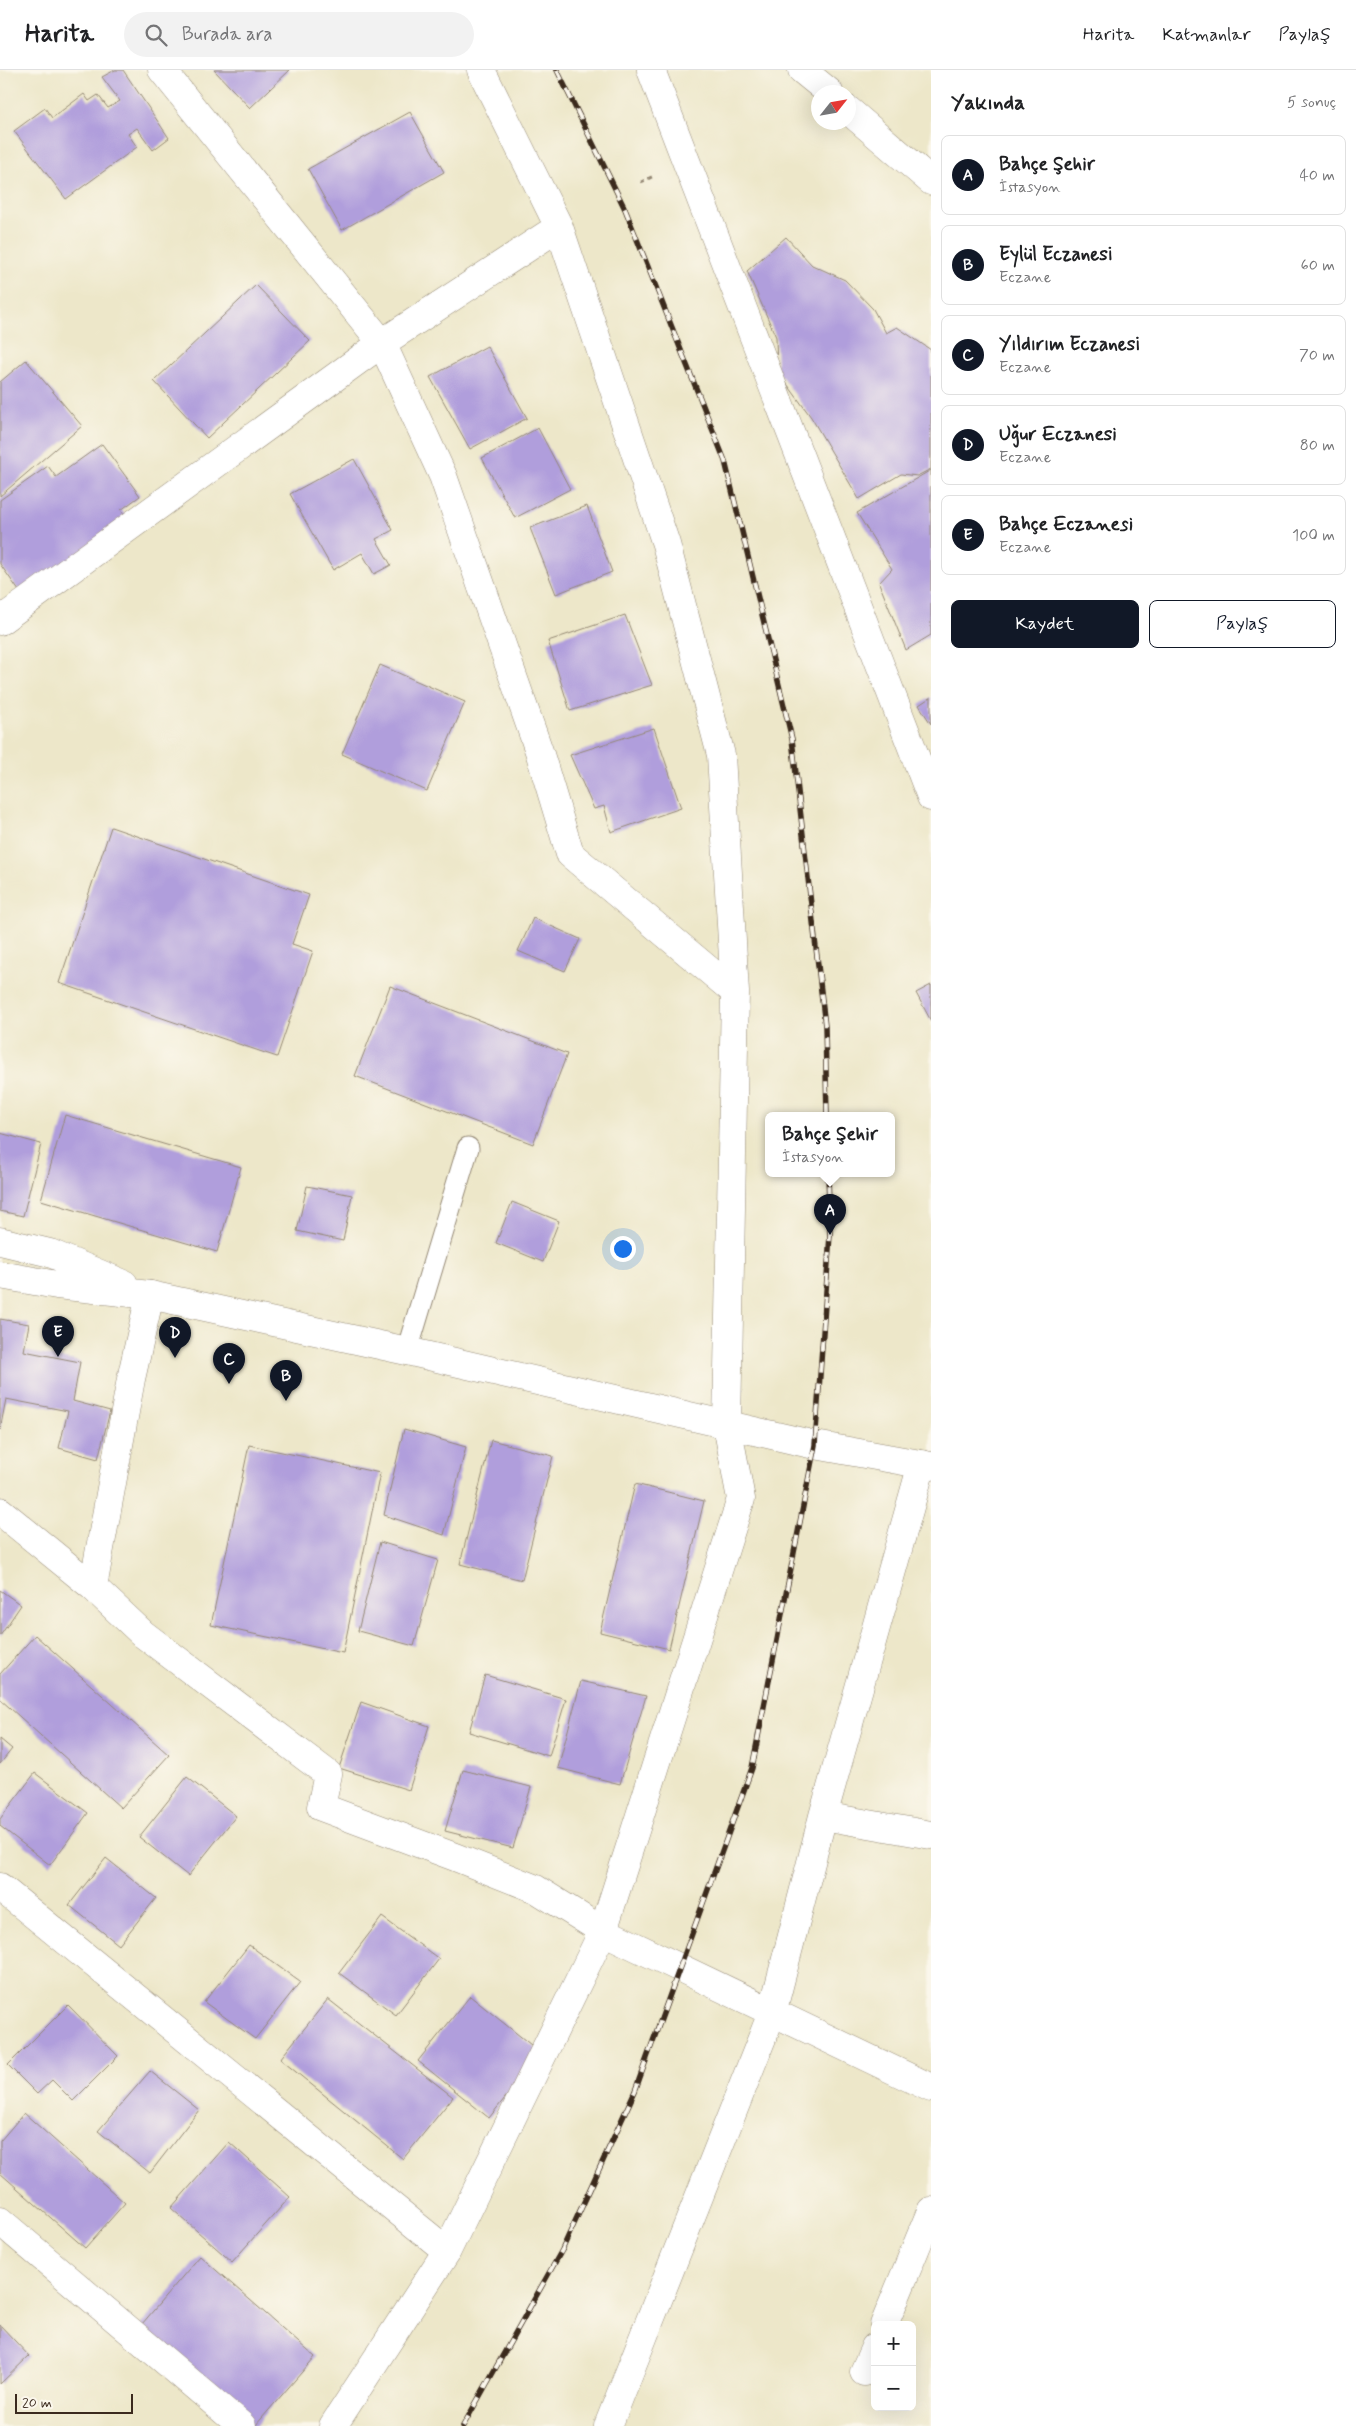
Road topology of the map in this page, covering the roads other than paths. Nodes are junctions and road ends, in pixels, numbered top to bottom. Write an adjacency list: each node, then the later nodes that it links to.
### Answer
1 (162, 70): 9 (street)
2 (481, 70): 8 (street)
3 (651, 70): 11 (street)
4 (802, 70): 5 (street)
5 (820, 85)
6 (856, 117): 7 (street)
7 (931, 181)
8 (559, 227): 9 (street); 12 (street)
9 (382, 343): 10 (street); 12 (street)
10 (0, 620)
11 (931, 797)
12 (735, 992): 18 (street)
13 (468, 1148): 17 (lane)
14 (0, 1242): 16 (street)
15 (0, 1275): 16 (street)
16 (150, 1295): 17 (street); 21 (street)
17 (407, 1350): 18 (street)
18 (727, 1425): 19 (street); 25 (street)
19 (926, 1465): 22 (street)
20 (0, 1511): 21 (street)
21 (93, 1587): 25 (street)
22 (823, 1816): 23 (street); 26 (street)
23 (931, 1835)
24 (0, 1887): 30 (street)
25 (603, 1931): 26 (street); 30 (street)
26 (772, 2013): 27 (street); 36 (street)
27 (931, 2088)
28 (931, 2211): 31 (street)
29 (0, 2221): 34 (street)
30 (447, 2251): 35 (street)
31 (886, 2321)
32 (871, 2356): 33 (street)
33 (864, 2372)
34 (242, 2426)
35 (332, 2426)
36 (608, 2426)

